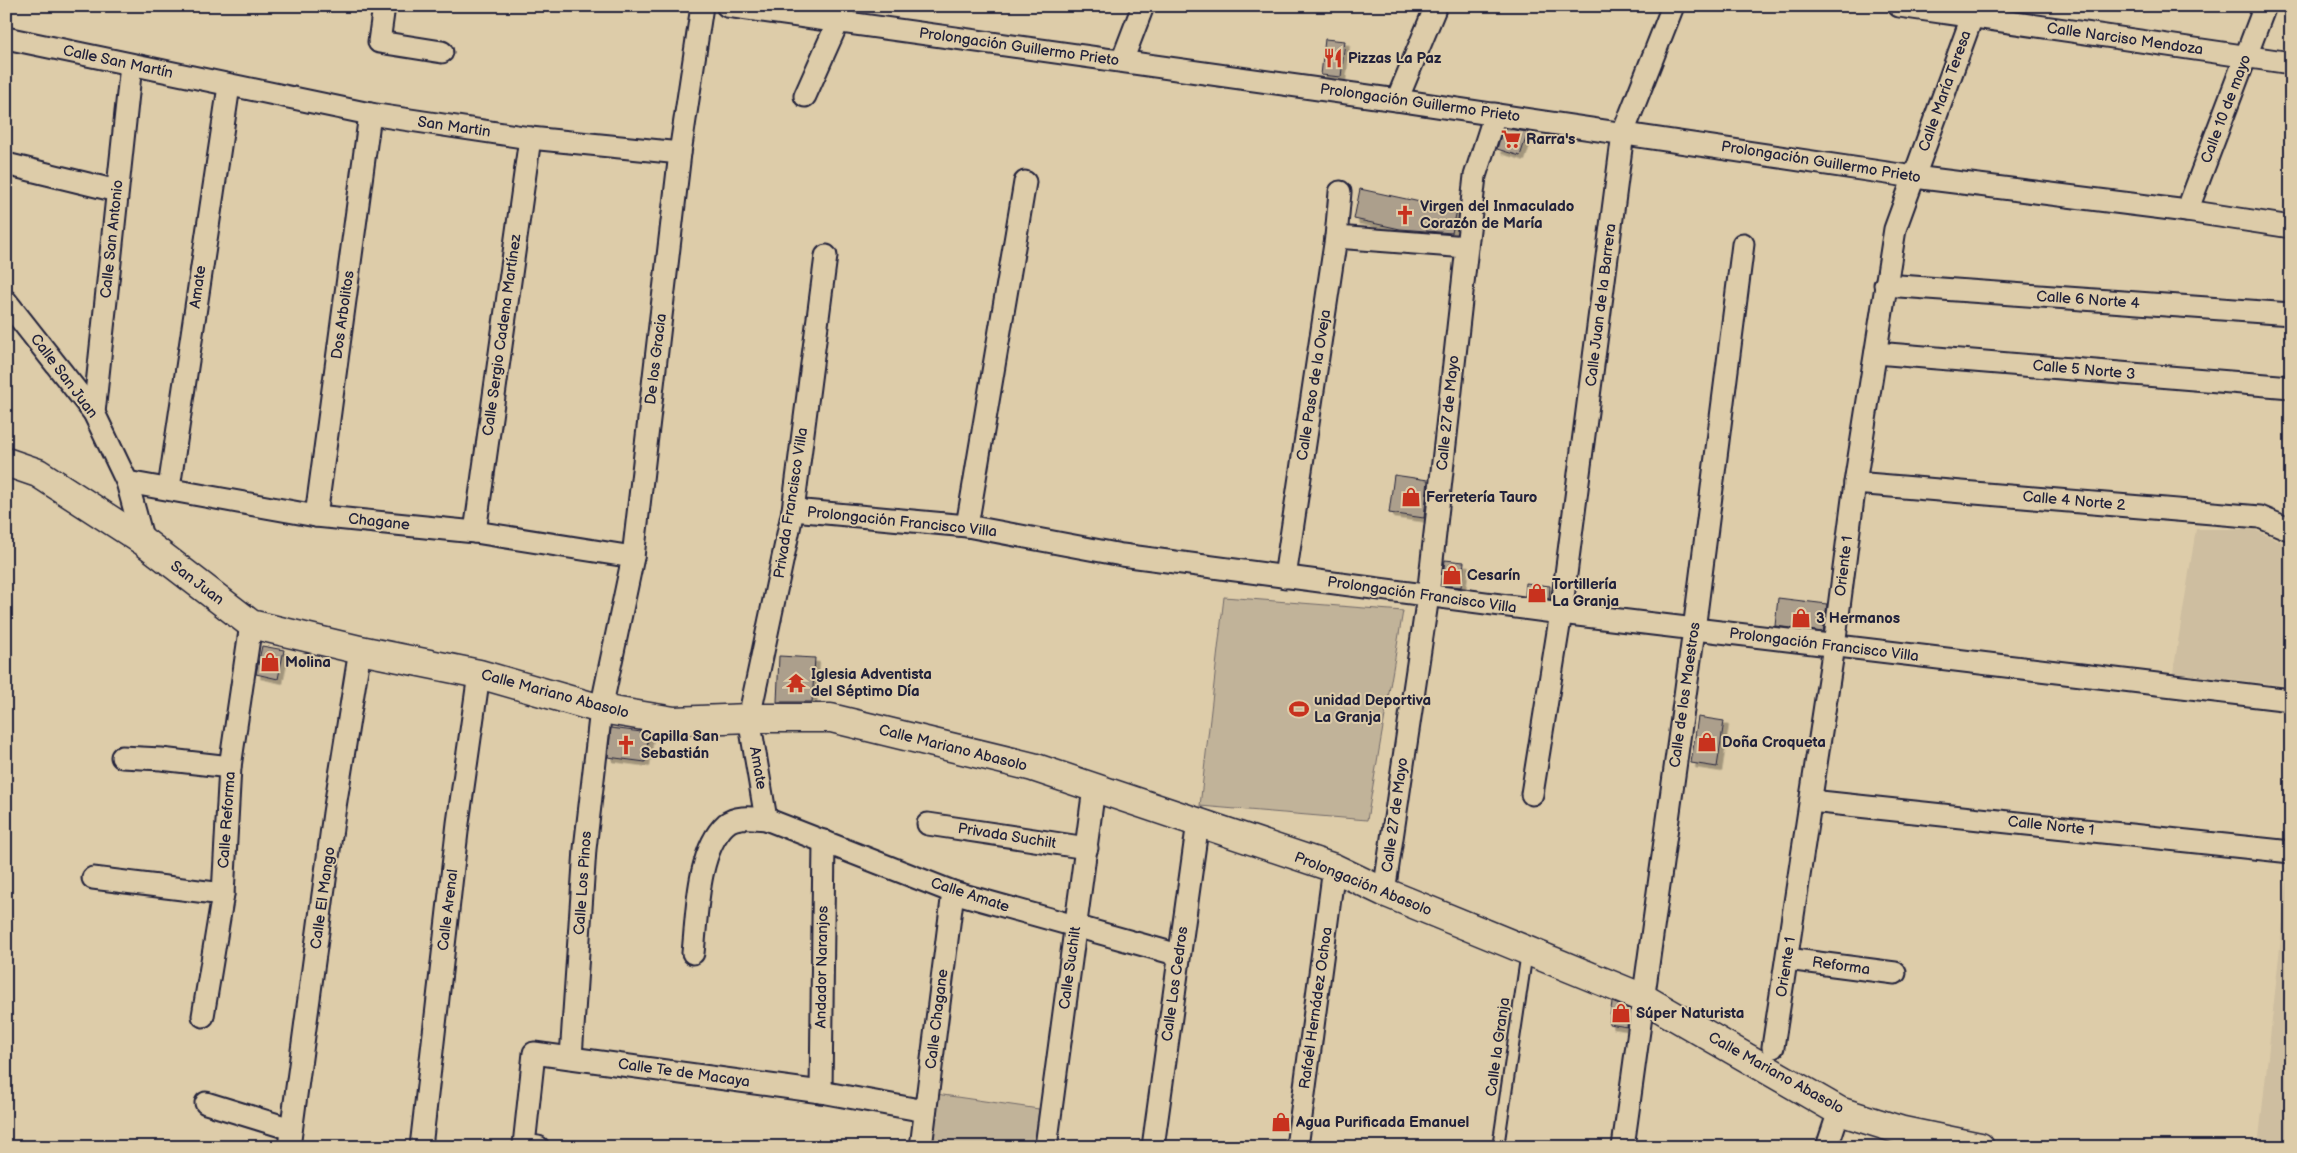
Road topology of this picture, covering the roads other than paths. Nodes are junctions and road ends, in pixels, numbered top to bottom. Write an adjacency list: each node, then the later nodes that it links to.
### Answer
1 (384, 6): 12 (street)
2 (702, 6): 24 (street, De los Gracia)
3 (727, 6): 10 (street, Prolongación Guillermo Prieto)
4 (1143, 6): 14 (street)
5 (1436, 6): 19 (street)
6 (1673, 6): 22 (street, Calle Juan de la Barrera)
7 (1900, 6): 9 (street, Calle Narciso Mendoza)
8 (2265, 6): 13 (street, Calle 10 de mayo)
9 (1974, 12): 13 (street, Calle Narciso Mendoza); 26 (street, Calle María Teresa)
10 (842, 14): 14 (street, Prolongación Guillermo Prieto); 18 (street)
11 (6, 38): 16 (street, Calle San Martín)
12 (442, 52)
13 (2246, 56): 15 (street, Calle Narciso Mendoza); 30 (street, Calle 10 de mayo)
14 (1122, 61): 19 (street, Prolongación Guillermo Prieto)
15 (2291, 63)
16 (131, 65): 17 (street, Calle San Martín); 28 (street, Calle San Antonio)
17 (229, 86): 20 (street, San Martin); 45 (street, Amate)
18 (805, 96)
19 (1398, 100): 21 (street, Prolongación Guillermo Prieto)
20 (370, 114): 23 (street, San Martin); 47 (street, Dos Arbolitos)
21 (1495, 114): 22 (street, Prolongación Guillermo Prieto); 34 (street, Calle 27 de Mayo)
22 (1622, 132): 26 (street, Prolongación Guillermo Prieto); 55 (street, Calle Juan de la Barrera)
23 (530, 138): 24 (street, San Martin); 50 (street, Calle Sergio Cadena Martínez)
24 (680, 153): 52 (street, De los Gracia)
25 (6, 164): 28 (street)
26 (1914, 177): 30 (street, Prolongación Guillermo Prieto); 36 (street, Oriente 1)
27 (1025, 182): 48 (street)
28 (117, 191): 41 (street, Calle San Antonio)
29 (1340, 192): 32 (street, Calle Paso de la Oveja)
30 (2187, 211): 31 (street, Prolongación Guillermo Prieto)
31 (2291, 227)
32 (1336, 238): 34 (street); 53 (street, Calle Paso de la Oveja)
33 (1743, 244): 57 (street, Calle de los Maestros)
34 (1467, 247): 54 (street, Calle 27 de Mayo)
35 (826, 256): 46 (street, Privada Francisco Villa)
36 (1885, 285): 38 (street, Calle 6 Norte 4); 39 (street, Oriente 1)
37 (6, 301): 41 (street, Calle San Juan)
38 (2291, 314)
39 (1876, 353): 40 (street, Calle 5 Norte 3); 44 (street, Oriente 1)
40 (2291, 387)
41 (94, 414): 43 (street, Calle San Juan)
42 (6, 462): 51 (street)
43 (127, 482): 45 (street, Chagane); 51 (street, Calle San Juan)
44 (1855, 483): 49 (street, Calle 4 Norte 2); 58 (street, Oriente 1)
45 (169, 488): 47 (street, Chagane)
46 (793, 510): 48 (street, Prolongación Francisco Villa); 63 (street, Privada Francisco Villa)
47 (316, 516): 50 (street, Chagane)
48 (967, 526): 53 (street, Prolongación Francisco Villa)
49 (2291, 530)
50 (475, 532): 52 (street, Chagane)
51 (142, 541): 56 (street, San Juan)
52 (632, 557): 62 (street, De los Gracia)
53 (1285, 577): 54 (street, Prolongación Francisco Villa)
54 (1428, 596): 55 (street, Prolongación Francisco Villa); 78 (street, Calle 27 de Mayo)
55 (1561, 613): 57 (street, Prolongación Francisco Villa); 67 (street, Calle Juan de la Barrera)
56 (251, 624): 59 (street, Calle Mariano Abasolo); 65 (street, Calle Reforma)
57 (1694, 630): 58 (street, Prolongación Francisco Villa); 86 (street, Calle de los Maestros)
58 (1834, 646): 61 (street, Prolongación Francisco Villa); 68 (street, Oriente 1)
59 (360, 650): 60 (street, Calle Mariano Abasolo); 94 (street, Calle El Mango)
60 (479, 674): 62 (street, Calle Mariano Abasolo); 97 (street, Calle Arenal)
61 (2291, 700)
62 (601, 709): 63 (street, Calle Mariano Abasolo); 89 (street, Calle Los Pinos)
63 (749, 718): 66 (street, Calle Mariano Abasolo); 69 (street, Amate)
64 (122, 757): 65 (street)
65 (230, 768): 79 (street, Calle Reforma)
66 (1094, 788): 70 (street, Calle Mariano Abasolo); 73 (street, Calle Suchilt)
67 (1532, 794)
68 (1811, 801): 74 (street, Calle Norte 1); 84 (street, Oriente 1)
69 (766, 819): 72 (street, Calle Amate); 82 (street, Calle Amate)
70 (1198, 822): 75 (street, Prolongación Abasolo); 83 (street, Calle Los Cedros)
71 (928, 824): 73 (street, Privada Suchilt)
72 (824, 841): 77 (street, Calle Amate); 90 (street, Andador Naranjos)
73 (1087, 848): 80 (street, Calle Suchilt)
74 (2291, 852)
75 (1334, 868): 78 (street, Prolongación Abasolo); 101 (street, Rafaél Hernádez Ochoa)
76 (93, 878): 79 (street)
77 (953, 892): 80 (street, Calle Amate); 92 (street, Calle Chagane)
78 (1384, 892): 81 (street, Prolongación Abasolo)
79 (222, 894): 87 (street, Calle Reforma)
80 (1075, 927): 83 (street, Calle Amate); 99 (street, Calle Suchilt)
81 (1527, 951): 86 (street, Calle Mariano Abasolo); 102 (lane, Calle la Granja)
82 (693, 953)
83 (1179, 955): 100 (street, Calle Los Cedros)
84 (1787, 959): 85 (street, Reforma); 88 (street, Oriente 1)
85 (1895, 973)
86 (1644, 998): 93 (street, Calle Mariano Abasolo); 103 (street, Calle de los Maestros)
87 (203, 1016)
88 (1773, 1047)
89 (571, 1056): 90 (street, Calle Te de Macaya); 95 (street, Calle Te de Macaya)
90 (821, 1092): 92 (street, Calle Te de Macaya)
91 (206, 1103): 94 (street)
92 (925, 1111): 98 (street, Calle Chagane)
93 (1839, 1111): 96 (street, Calle Mariano Abasolo); 104 (street)
94 (290, 1138)
95 (531, 1146)
96 (1973, 1146)
97 (421, 1147)
98 (921, 1147)
99 (1046, 1147)
100 (1153, 1147)
101 (1297, 1147)
102 (1498, 1147)
103 (1623, 1147)
104 (1827, 1147)

